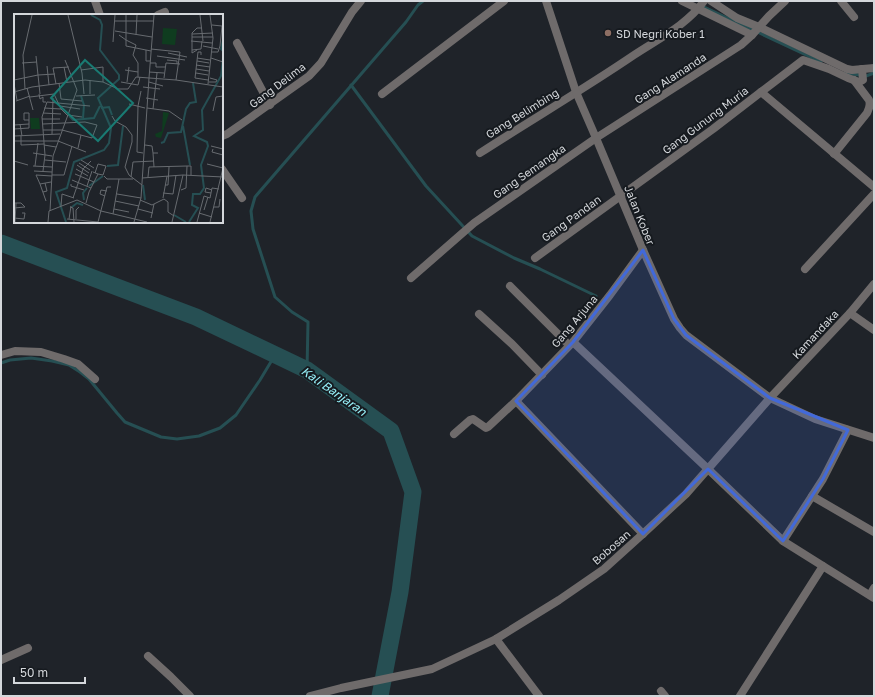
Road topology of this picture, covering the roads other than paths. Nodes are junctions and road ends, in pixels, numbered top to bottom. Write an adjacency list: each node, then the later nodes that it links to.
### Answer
1 (95, 1): 10 (street)
2 (361, 1): 20 (street, Gang Delima)
3 (504, 1): 19 (street)
4 (546, 1): 17 (street, Jalan Kober)
5 (682, 1): 9 (street)
6 (711, 1): 12 (street)
7 (785, 1): 12 (street, Gang Alamanda)
8 (840, 1): 11 (street)
9 (701, 5): 12 (street); 17 (street, Gang Belimbing)
10 (100, 14)
11 (854, 17)
12 (756, 32): 15 (street); 22 (street, Gang Alamanda)
13 (237, 43): 20 (street)
14 (874, 68): 15 (street)
15 (862, 73): 16 (street)
16 (854, 80): 18 (street); 24 (street)
17 (576, 92): 22 (street, Jalan Kober); 23 (street, Gang Belimbing)
18 (761, 92): 24 (street, Gang Gunung Muria); 28 (street, Gang Gunung Muria)
19 (382, 94)
20 (270, 105): 21 (street, Gang Delima)
21 (223, 136)
22 (596, 138): 28 (street, Jalan Kober); 33 (street, Gang Semangka)
23 (480, 153)
24 (834, 154): 26 (street, Gang Gunung Muria)
25 (223, 170): 29 (street)
26 (874, 187)
27 (874, 194): 32 (street)
28 (621, 196): 30 (street, Jalan Kober); 31 (street, Gang Pandan)
29 (242, 198)
30 (642, 250): 39 (street, Gang Arjuna); 43 (street, Jalan Kober)
31 (534, 258)
32 (805, 269)
33 (411, 278)
34 (874, 284): 36 (street, Kamandaka)
35 (510, 286): 39 (street)
36 (850, 313): 38 (street); 43 (street, Kamandaka)
37 (479, 314): 41 (street)
38 (874, 330)
39 (571, 343): 41 (street, Gang Arjuna); 48 (street)
40 (1, 355): 42 (street)
41 (542, 375): 44 (street, Gang Arjuna)
42 (95, 379)
43 (770, 398): 45 (street, Jalan Kober); 48 (street, Bobosan)
44 (516, 401): 46 (street, Gang Arjuna); 51 (street)
45 (848, 430): 47 (street, Jalan Kober); 49 (street)
46 (454, 434)
47 (874, 438)
48 (708, 469): 51 (street, Bobosan); 52 (street)
49 (812, 496): 50 (street); 52 (street)
50 (874, 532)
51 (643, 534): 55 (street, Bobosan)
52 (783, 541): 53 (street)
53 (823, 566): 54 (street); 62 (street)
54 (873, 594)
55 (496, 639): 60 (street, Bobosan); 61 (street)
56 (28, 648): 58 (street)
57 (148, 656): 59 (street)
58 (1, 660)
59 (190, 696)
60 (310, 696)
61 (539, 696)
62 (740, 696)

